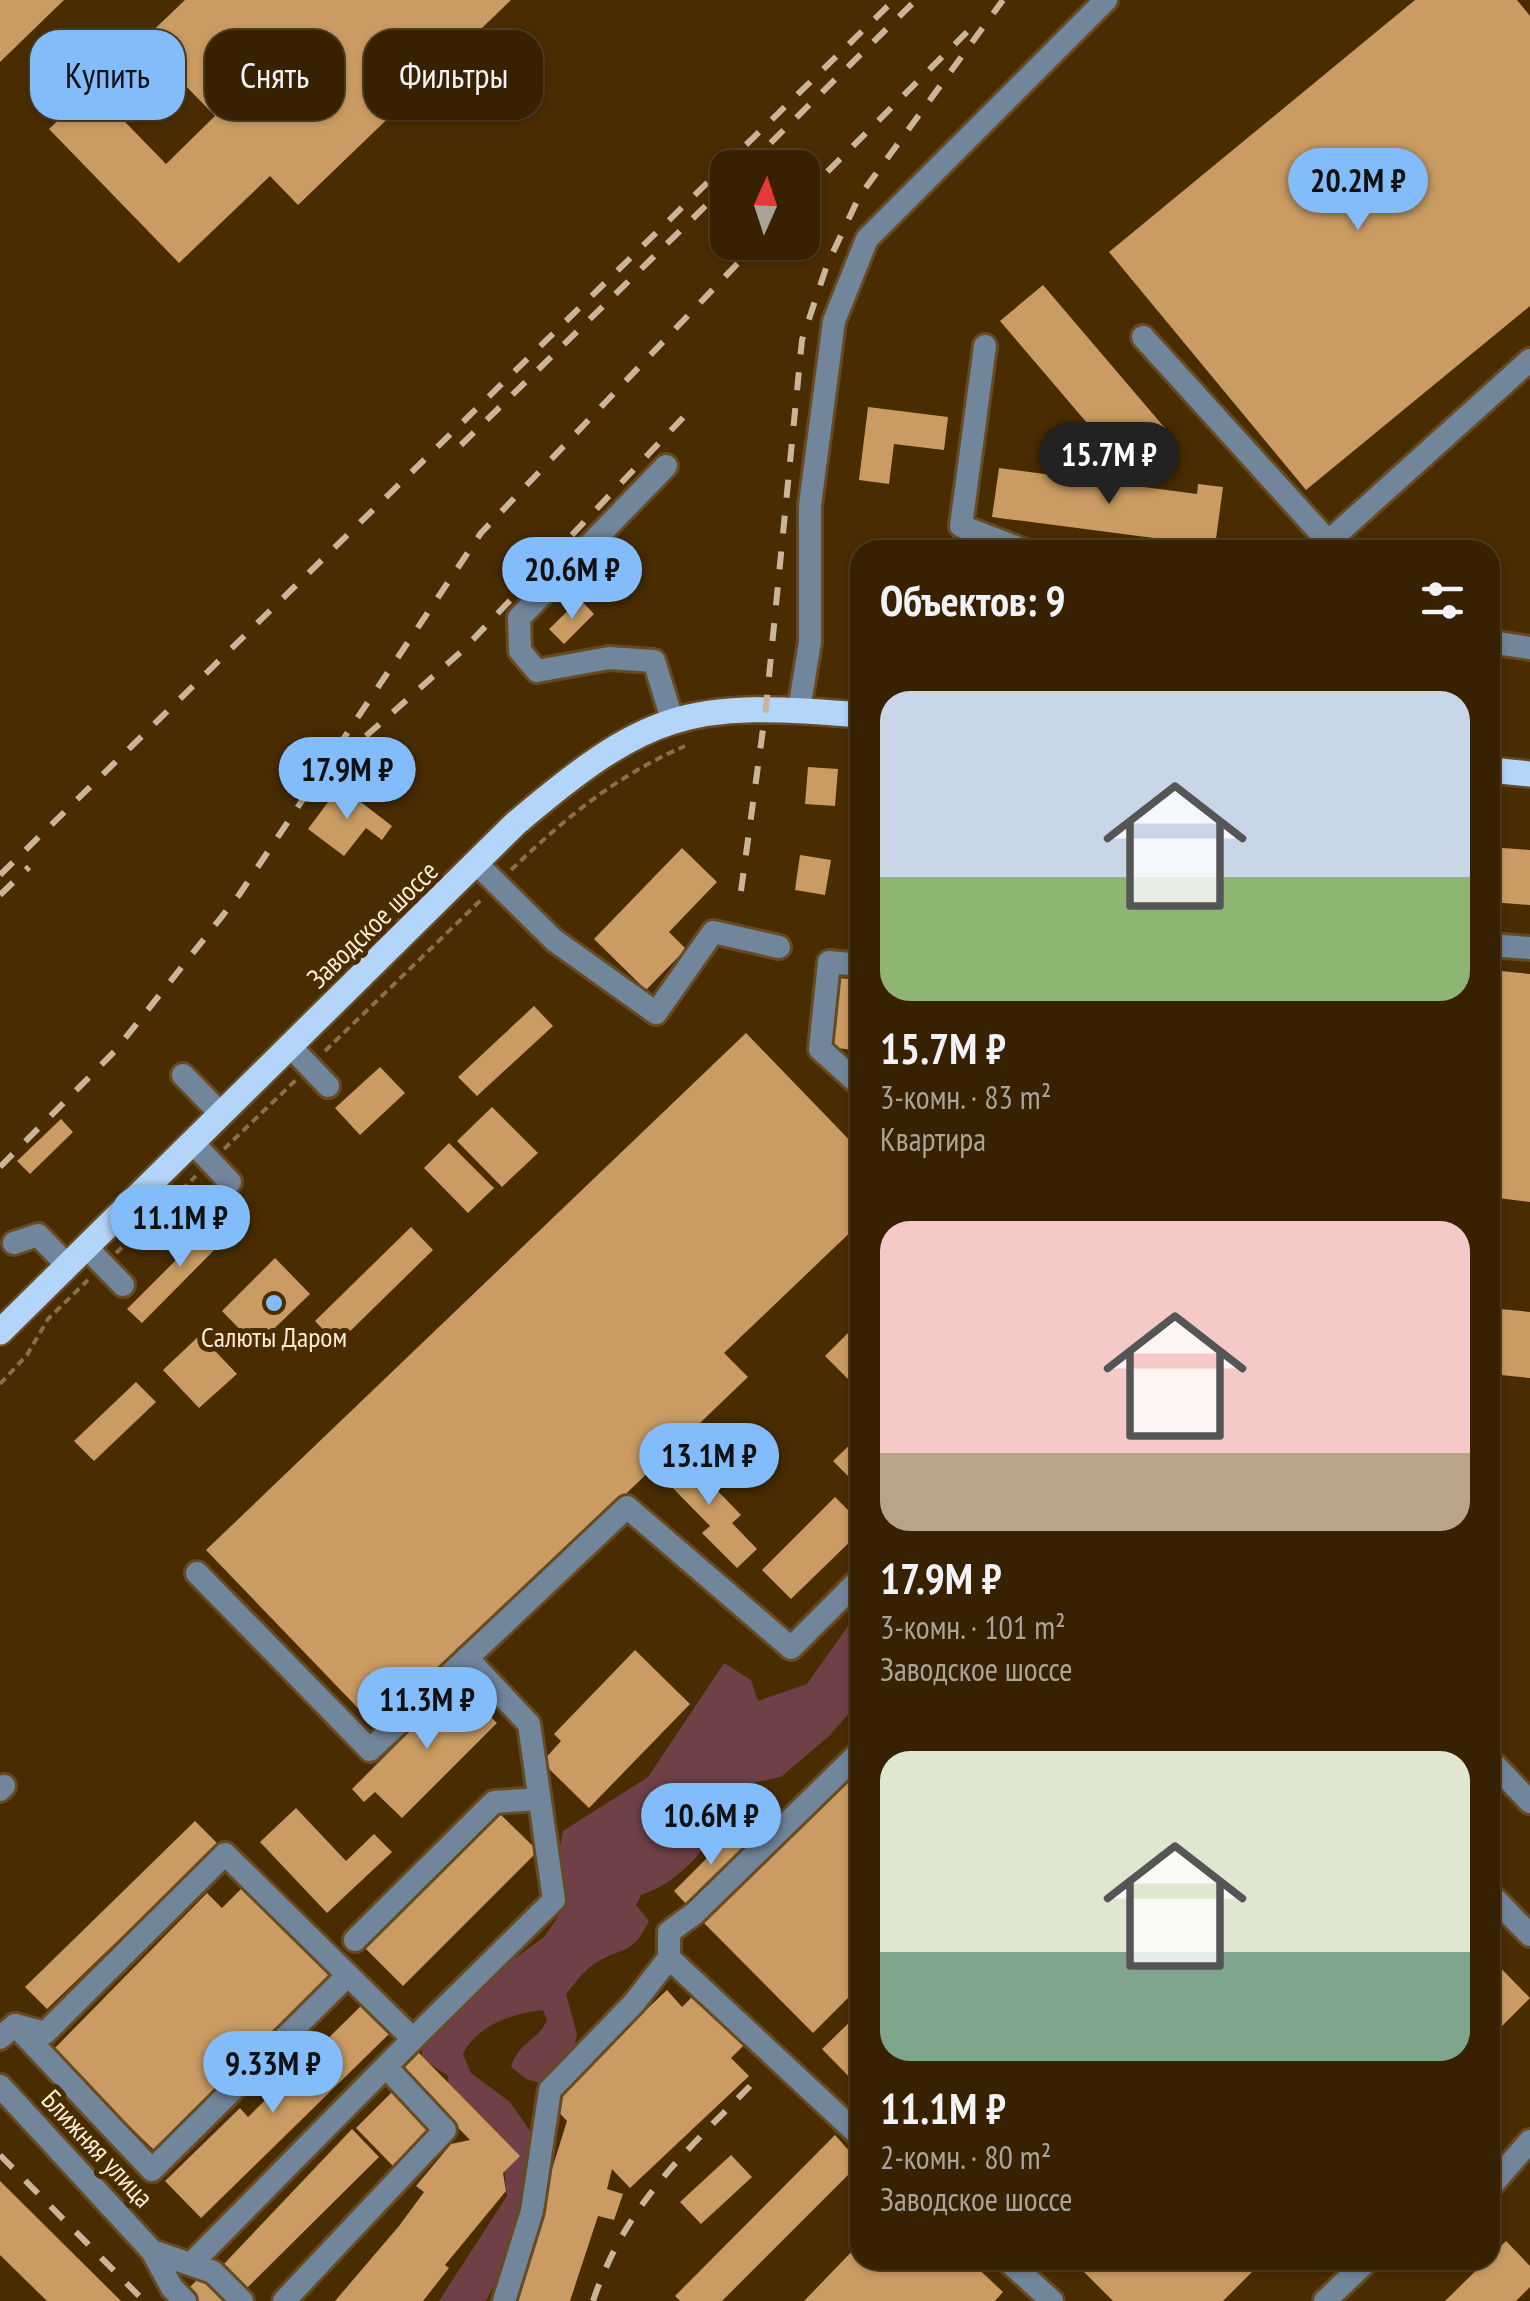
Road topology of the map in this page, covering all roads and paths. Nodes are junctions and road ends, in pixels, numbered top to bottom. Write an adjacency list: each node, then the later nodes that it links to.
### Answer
1 (1106, 0): 11 (street)
2 (1143, 337): 7 (street)
3 (985, 346): 6 (street)
4 (1530, 360): 8 (street)
5 (666, 466): 13 (street)
6 (997, 540)
7 (1327, 540)
8 (1338, 540)
9 (1500, 644): 10 (street)
10 (1530, 648)
11 (798, 710): 12 (main road, Заводское шоссе); 13 (main road, Заводское шоссе)
12 (850, 714)
13 (672, 719): 17 (main road, Заводское шоссе)
14 (684, 746): 18 (path)
15 (1500, 771): 16 (main road)
16 (1530, 774)
17 (476, 863): 18 (street); 23 (main road, Заводское шоссе)
18 (496, 885): 20 (street); 24 (path)
19 (1500, 946): 21 (street)
20 (779, 948)
21 (1530, 948)
22 (850, 964): 26 (street)
23 (290, 1046): 24 (street); 28 (main road, Заводское шоссе)
24 (310, 1066): 27 (street); 30 (path)
25 (183, 1075): 28 (street)
26 (850, 1076)
27 (328, 1086)
28 (222, 1114): 29 (main road, Заводское шоссе)
29 (192, 1142): 30 (street); 33 (main road, Заводское шоссе)
30 (211, 1162): 31 (street); 33 (path)
31 (230, 1182)
32 (14, 1242): 33 (street)
33 (86, 1259): 34 (street); 35 (main road, Заводское шоссе); 36 (path)
34 (124, 1285)
35 (0, 1332)
36 (0, 1384)
37 (197, 1573): 39 (street)
38 (850, 1589): 39 (street)
39 (467, 1658): 42 (street)
40 (850, 1762): 47 (street)
41 (1500, 1770): 43 (street)
42 (539, 1799): 46 (street); 50 (street)
43 (1530, 1802)
44 (1500, 1904): 45 (street)
45 (1530, 1934)
46 (355, 1940)
47 (669, 1958): 53 (street); 63 (street)
48 (348, 1974): 49 (street); 49 (street); 50 (street)
49 (8, 2031)
50 (413, 2039): 51 (street)
51 (386, 2067): 57 (street); 62 (street)
52 (0, 2086): 56 (street, Ближняя улица)
53 (850, 2127)
54 (1530, 2141): 55 (street)
55 (1500, 2176)
56 (152, 2251): 57 (street); 60 (street, Ближняя улица)
57 (191, 2264): 61 (street)
58 (1018, 2270): 64 (street)
59 (1358, 2270): 65 (street)
60 (184, 2301)
61 (242, 2301)
62 (284, 2301)
63 (504, 2301)
64 (1052, 2301)
65 (1326, 2301)

